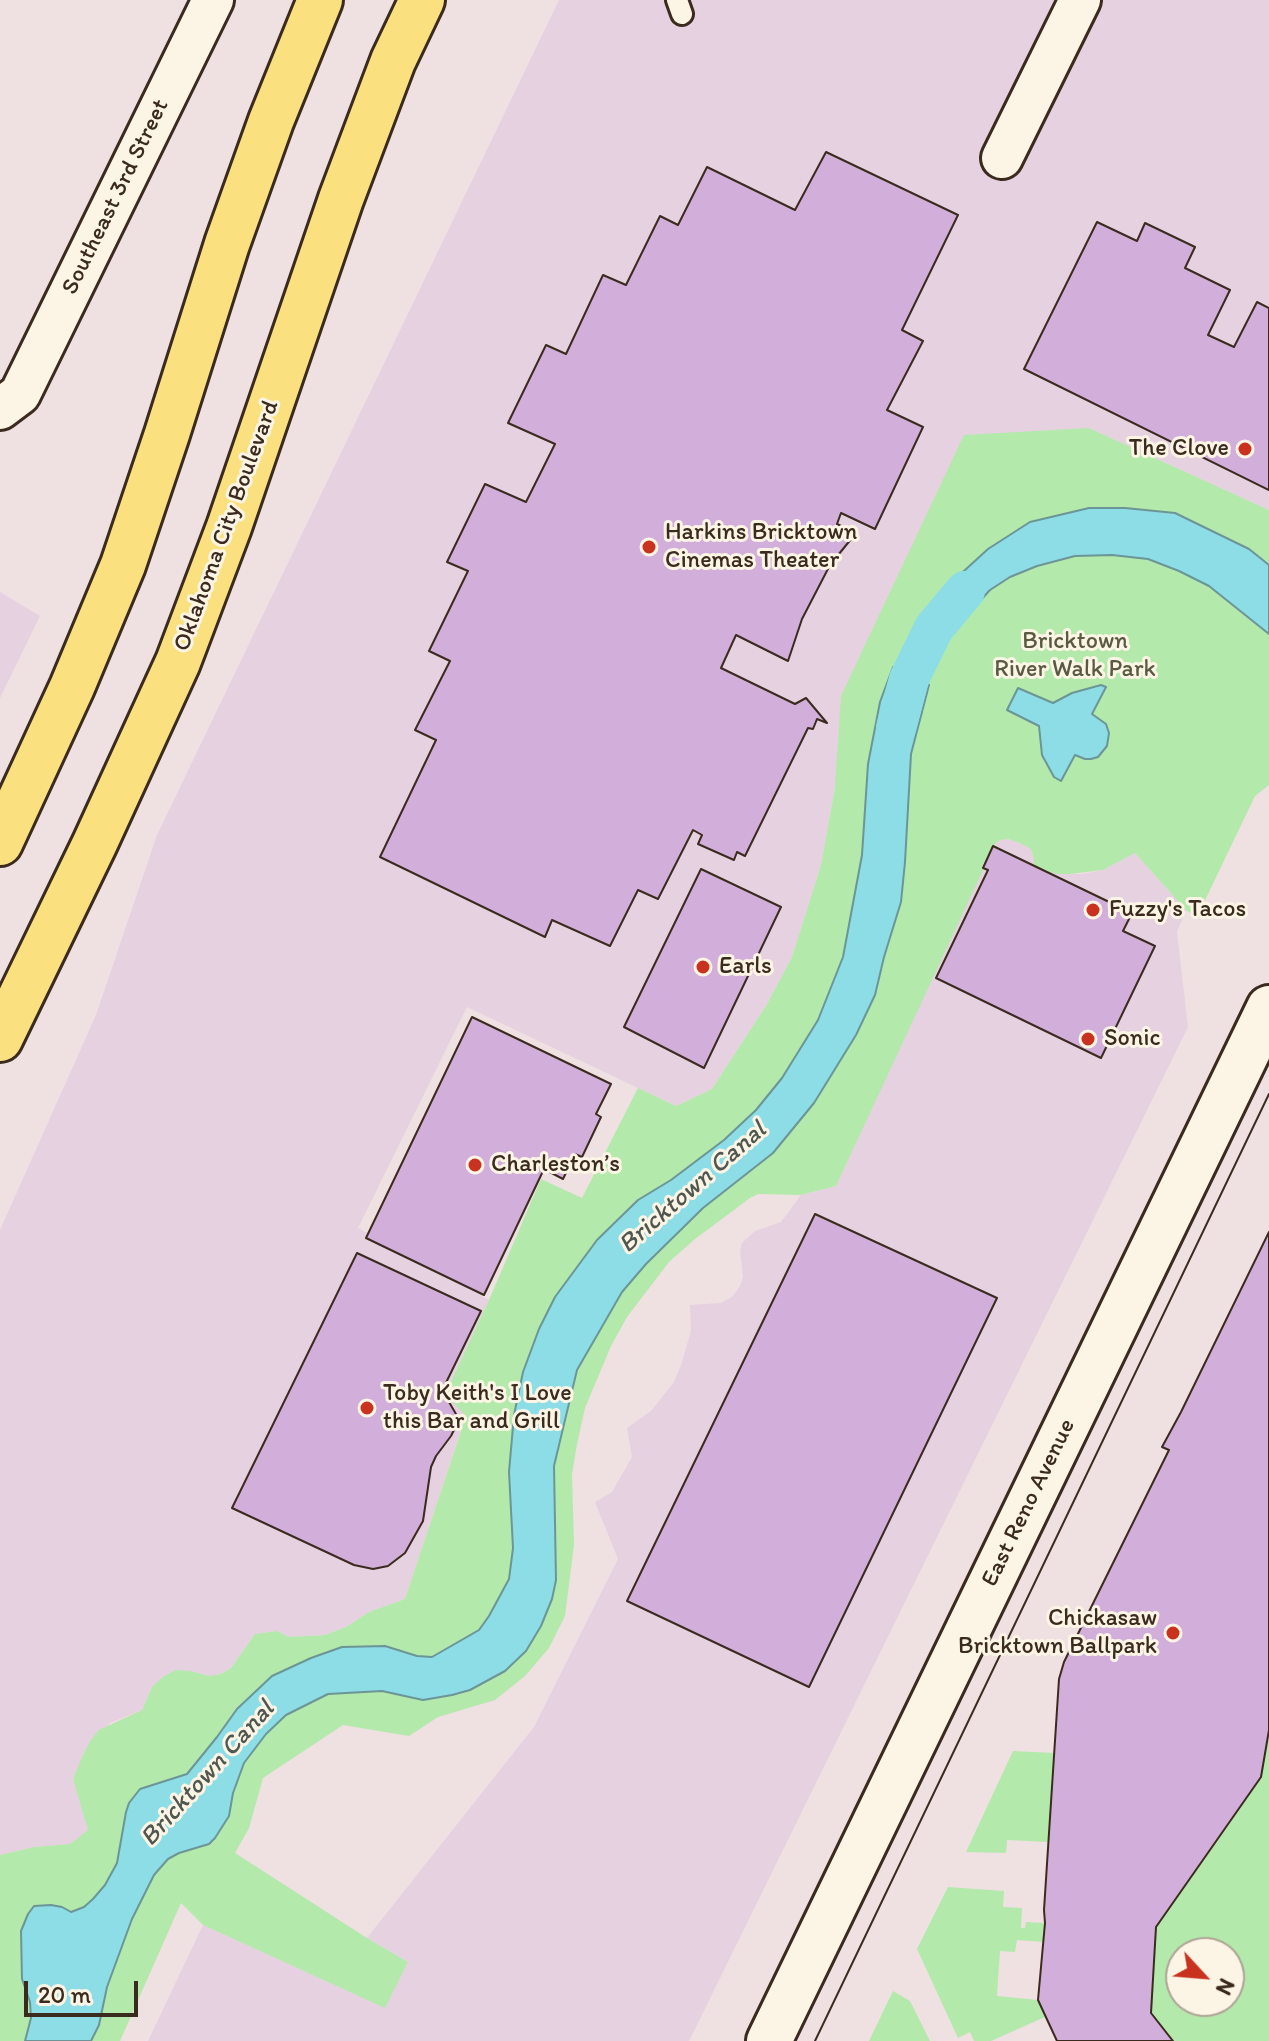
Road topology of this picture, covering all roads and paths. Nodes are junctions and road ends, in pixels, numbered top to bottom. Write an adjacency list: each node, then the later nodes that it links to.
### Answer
1 (213, 0): 6 (street, Southeast 3rd Street)
2 (320, 0): 7 (main road)
3 (422, 0): 9 (main road, Oklahoma City Boulevard)
4 (1080, 0): 5 (street)
5 (1002, 158)
6 (10, 401)
7 (0, 843)
8 (1269, 1008): 10 (main road, East Reno Avenue)
9 (0, 1039)
10 (769, 2041)

